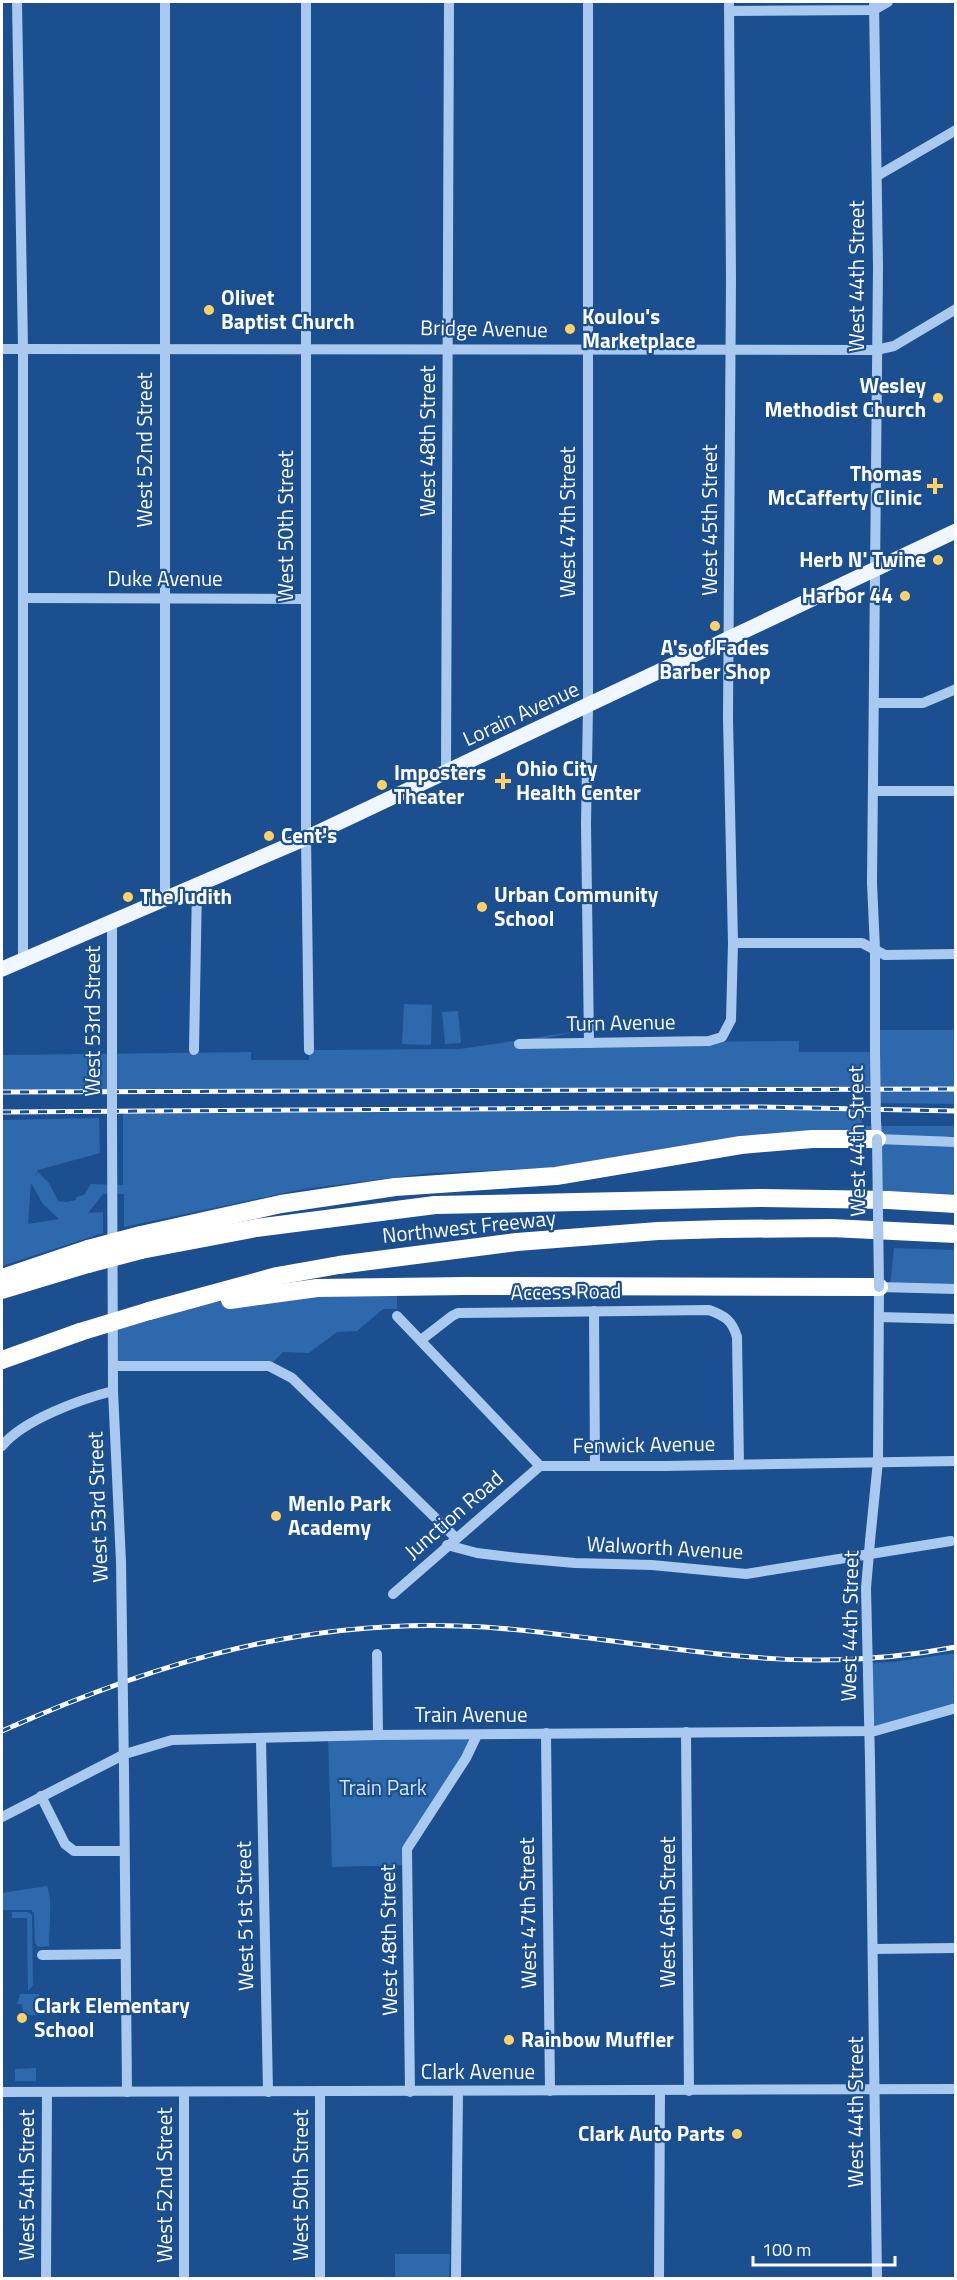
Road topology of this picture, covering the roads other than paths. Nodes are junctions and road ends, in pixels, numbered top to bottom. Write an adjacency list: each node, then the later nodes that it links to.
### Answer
1 (17, 2): 13 (street)
2 (165, 2): 14 (street, West 52nd Street)
3 (306, 2): 15 (street, West 50th Street)
4 (449, 2): 16 (street, West 48th Street)
5 (588, 2): 17 (street, West 47th Street)
6 (888, 2): 8 (street)
7 (729, 6): 8 (street); 18 (street, West 45th Street)
8 (874, 6): 10 (street, West 44th Street)
9 (956, 130): 10 (street)
10 (877, 176): 19 (street, West 44th Street)
11 (956, 309): 19 (street, Bridge Avenue)
12 (2, 348): 13 (street, Bridge Avenue)
13 (23, 348): 14 (street, Bridge Avenue); 22 (street)
14 (165, 348): 15 (street, Bridge Avenue); 23 (street, West 52nd Street)
15 (306, 348): 16 (street, Bridge Avenue); 24 (street, West 50th Street)
16 (448, 348): 17 (street, Bridge Avenue); 29 (street, West 48th Street)
17 (588, 350): 18 (street, Bridge Avenue); 28 (street, West 47th Street)
18 (729, 350): 19 (street, Bridge Avenue); 25 (street, West 45th Street)
19 (876, 350): 21 (street, West 44th Street)
20 (956, 531): 21 (main road, Lorain Avenue)
21 (876, 567): 25 (main road, Lorain Avenue); 27 (street, West 44th Street)
22 (23, 598): 23 (street, Duke Avenue); 39 (street)
23 (165, 598): 24 (street, Duke Avenue); 34 (street, West 52nd Street)
24 (306, 599): 32 (street, West 50th Street)
25 (730, 638): 28 (main road, Lorain Avenue); 36 (street, West 45th Street)
26 (956, 689): 27 (street)
27 (874, 703): 30 (street, West 44th Street)
28 (588, 706): 29 (main road, Lorain Avenue); 42 (street, West 47th Street)
29 (446, 772): 32 (main road, Lorain Avenue)
30 (873, 791): 31 (street); 37 (street, West 44th Street)
31 (956, 791)
32 (306, 838): 33 (main road, Lorain Avenue); 45 (street, West 50th Street)
33 (197, 887): 34 (main road, Lorain Avenue); 44 (street)
34 (165, 898): 35 (main road, Lorain Avenue)
35 (112, 921): 39 (main road, Lorain Avenue); 63 (street, West 53rd Street, bridge)
36 (733, 943): 37 (street); 41 (street, West 45th Street)
37 (875, 949): 38 (street); 46 (street, West 44th Street, bridge)
38 (956, 954)
39 (23, 959): 40 (main road, Lorain Avenue)
40 (2, 969)
41 (722, 1037): 42 (street, Turn Avenue)
42 (590, 1043): 43 (street, Turn Avenue)
43 (519, 1044)
44 (194, 1050)
45 (309, 1050)
46 (877, 1130): 47 (street); 50 (highway); 53 (street, West 44th Street, bridge)
47 (956, 1142)
48 (956, 1204): 50 (highway, Northwest Freeway)
49 (956, 1234): 56 (highway, Northwest Freeway)
50 (141, 1242): 51 (highway, Northwest Freeway, bridge)
51 (88, 1256): 52 (highway); 55 (highway, Northwest Freeway)
52 (2, 1278)
53 (879, 1287): 54 (street); 56 (highway); 59 (street, West 44th Street)
54 (956, 1289)
55 (2, 1290)
56 (153, 1310): 62 (highway, Northwest Freeway, bridge)
57 (594, 1311): 61 (street, Access Road); 68 (street, Access Road); 70 (street)
58 (397, 1316): 61 (street)
59 (879, 1317): 60 (street); 66 (street, West 44th Street)
60 (956, 1318)
61 (421, 1340): 69 (street)
62 (2, 1360)
63 (113, 1366): 64 (street, West 53rd Street); 72 (street, Walworth Avenue)
64 (113, 1391): 65 (street); 83 (street, West 53rd Street, bridge)
65 (2, 1446)
66 (878, 1461): 67 (street, Fenwick Avenue); 68 (street, Fenwick Avenue); 85 (street, West 44th Street, bridge)
67 (956, 1461)
68 (739, 1464): 70 (street, Fenwick Avenue)
69 (540, 1466): 70 (street, Fenwick Avenue); 72 (street, Junction Road)
70 (595, 1466)
71 (951, 1541): 72 (street, Walworth Avenue)
72 (452, 1542): 73 (street, Junction Road)
73 (393, 1594)
74 (377, 1654): 78 (street)
75 (956, 1708): 76 (street, Train Avenue)
76 (686, 1732): 77 (street, Train Avenue); 93 (street, West 46th Street)
77 (546, 1733): 79 (street, Train Avenue); 91 (street, West 47th Street)
78 (378, 1735): 79 (street, Train Avenue); 80 (street, Train Avenue)
79 (477, 1735): 100 (street, West 48th Street)
80 (261, 1738): 81 (street, Train Avenue); 99 (street, West 51st Street)
81 (42, 1796): 82 (street, Train Avenue); 83 (street)
82 (2, 1817)
83 (124, 1851): 86 (street, West 53rd Street)
84 (956, 1948): 85 (street)
85 (873, 1950): 94 (street, West 44th Street)
86 (124, 1954): 87 (street); 97 (street, West 53rd Street)
87 (42, 1955)
88 (956, 2090): 94 (street, Clark Avenue)
89 (320, 2091): 99 (street, Clark Avenue); 100 (street, Clark Avenue); 103 (street, West 50th Street)
90 (458, 2091): 91 (street, Clark Avenue); 100 (street, Clark Avenue); 104 (street)
91 (550, 2091): 92 (street, Clark Avenue)
92 (660, 2091): 93 (street, Clark Avenue); 105 (street)
93 (689, 2091): 94 (street, Clark Avenue)
94 (875, 2091): 106 (street, West 44th Street)
95 (2, 2092): 96 (street, Clark Avenue)
96 (47, 2092): 97 (street, Clark Avenue); 101 (street, West 54th Street)
97 (127, 2092): 98 (street, Clark Avenue)
98 (184, 2092): 99 (street, Clark Avenue); 102 (street, West 52nd Street)
99 (268, 2092)
100 (410, 2092)
101 (46, 2278)
102 (184, 2278)
103 (320, 2278)
104 (456, 2278)
105 (660, 2278)
106 (877, 2278)

